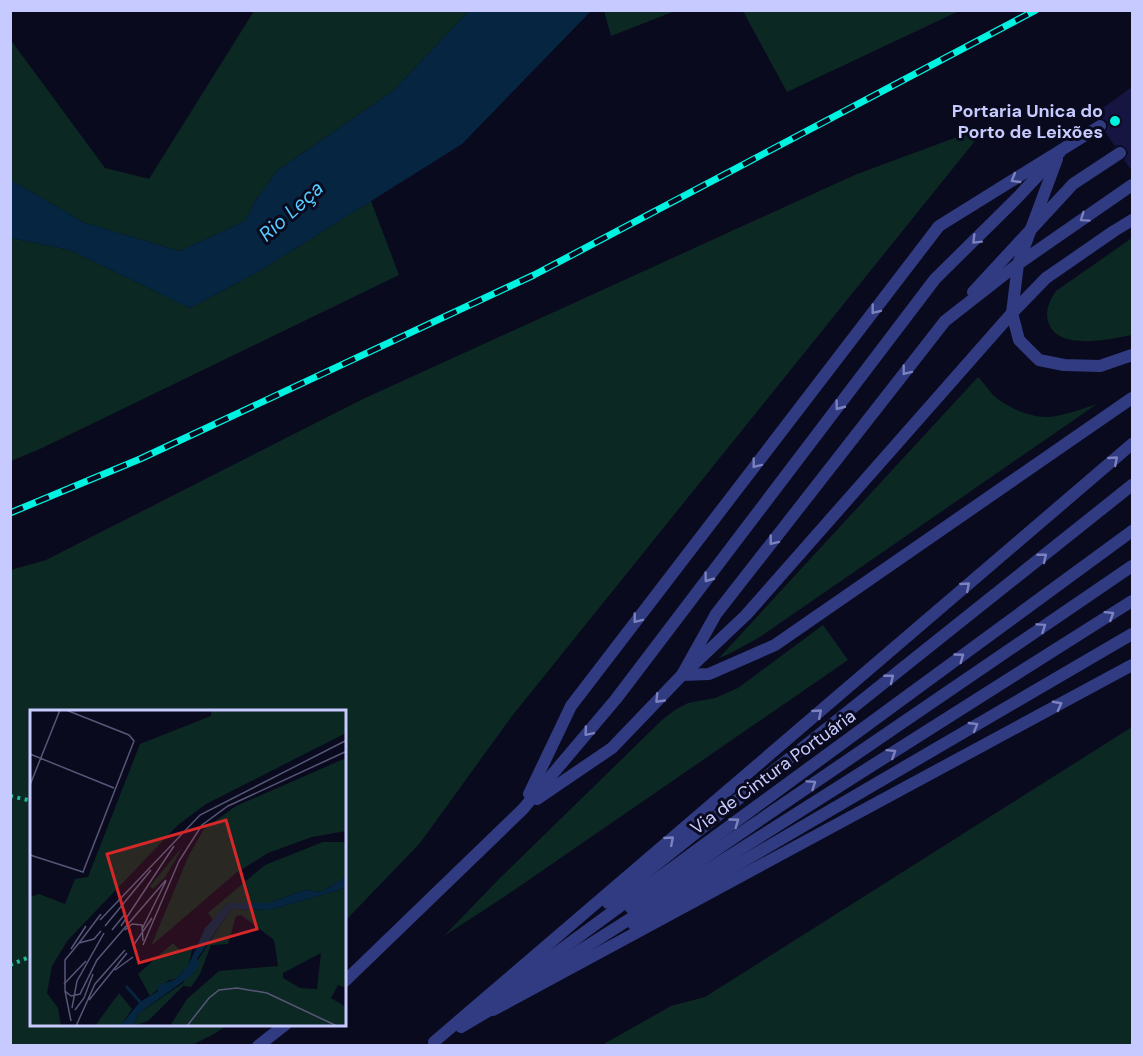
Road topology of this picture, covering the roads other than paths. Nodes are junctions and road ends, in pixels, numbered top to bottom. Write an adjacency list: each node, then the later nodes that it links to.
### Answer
1 (1101, 126): 2 (lane)
2 (1060, 152): 6 (lane); 20 (lane, one-way to 20); 20 (lane, one-way to 20)
3 (1120, 153): 6 (lane)
4 (1132, 185): 7 (lane, one-way to 7)
5 (1132, 220): 8 (lane)
6 (1032, 229): 7 (lane); 9 (lane)
7 (1018, 264): 8 (lane); 9 (lane)
8 (1012, 313): 10 (lane); 19 (lane)
9 (945, 321): 19 (lane, one-way to 19)
10 (1132, 355)
11 (1132, 398): 19 (lane)
12 (1132, 444): 23 (lane, one-way to 12)
13 (1132, 485): 23 (lane, one-way to 13)
14 (1132, 531): 23 (lane, Via de Cintura Portuária, one-way to 14)
15 (1132, 566): 23 (lane, one-way to 15)
16 (1132, 601): 23 (lane, one-way to 16)
17 (1132, 634): 23 (lane, one-way to 17)
18 (1132, 665): 23 (lane, one-way to 18)
19 (682, 675): 20 (lane, one-way to 20)
20 (523, 809): 21 (lane)
21 (346, 980)
22 (283, 1026): 24 (lane)
23 (431, 1044)
24 (258, 1046)

